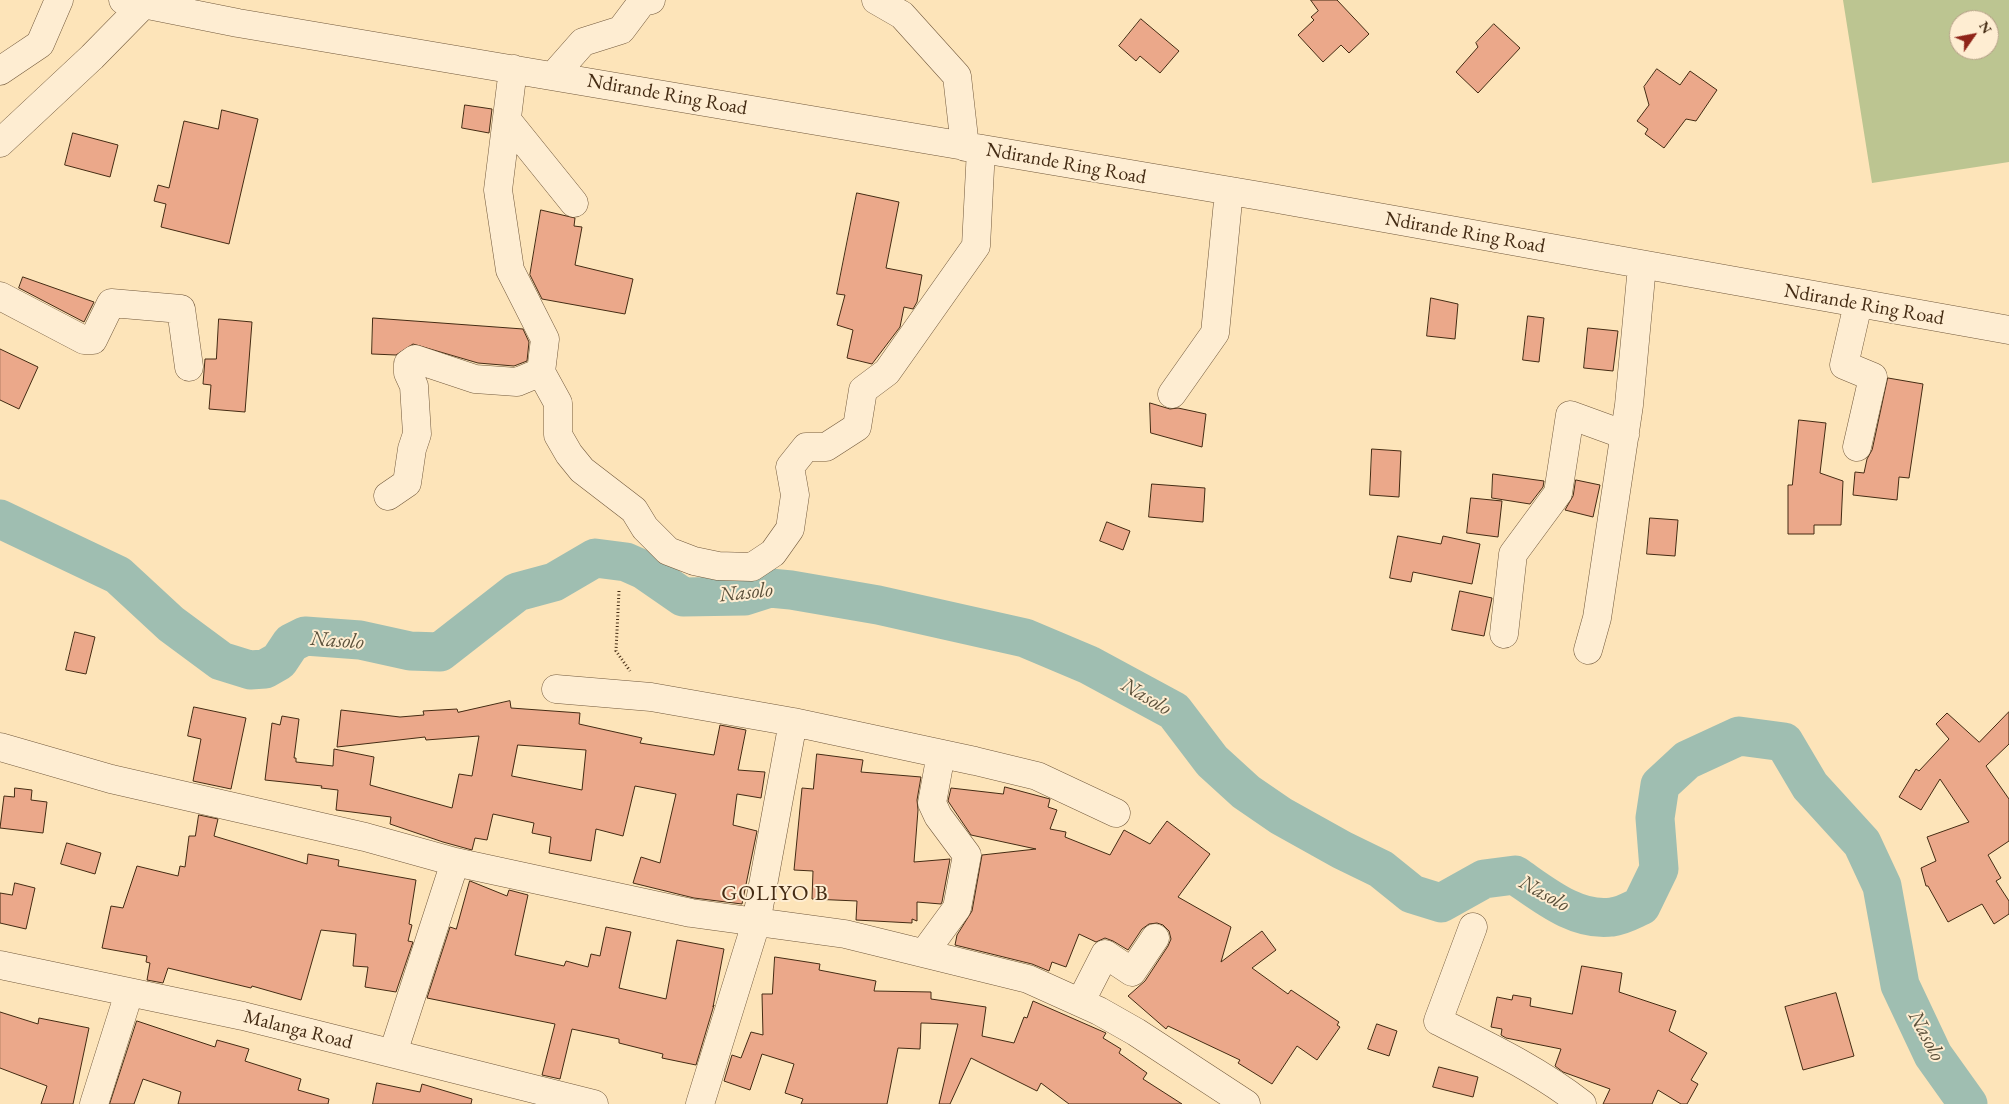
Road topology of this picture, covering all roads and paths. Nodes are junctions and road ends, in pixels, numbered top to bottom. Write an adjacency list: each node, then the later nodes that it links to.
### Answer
1 (59, 0): 7 (street)
2 (651, 0): 8 (street)
3 (876, 0): 11 (street)
4 (133, 2): 5 (street, Ndirande Ring Road); 10 (street)
5 (240, 12): 6 (street, Ndirande Ring Road)
6 (513, 69): 8 (street, Ndirande Ring Road); 9 (street)
7 (0, 71)
8 (553, 76): 11 (street, Ndirande Ring Road)
9 (506, 120): 13 (street); 19 (street)
10 (0, 143)
11 (973, 148): 12 (street, Ndirande Ring Road); 19 (street)
12 (1229, 192): 14 (street, Ndirande Ring Road); 20 (street)
13 (574, 203)
14 (1642, 266): 16 (street, Ndirande Ring Road); 21 (street)
15 (0, 296): 18 (street)
16 (1858, 304): 17 (street, Ndirande Ring Road); 22 (street)
17 (2009, 330)
18 (189, 367)
19 (541, 372): 23 (street)
20 (1172, 394)
21 (1625, 435): 25 (street); 26 (street)
22 (1857, 447)
23 (388, 496)
24 (619, 591): 28 (path)
25 (1504, 634)
26 (1588, 650)
27 (556, 689): 28 (street)
28 (651, 697): 29 (street)
29 (793, 722): 31 (street); 34 (street)
30 (0, 747): 33 (street)
31 (941, 754): 32 (street); 37 (street)
32 (1116, 813)
33 (455, 862): 34 (street); 41 (street)
34 (756, 923): 37 (street); 44 (street)
35 (1473, 927): 46 (street)
36 (1154, 938): 40 (street)
37 (924, 953): 40 (street)
38 (0, 965): 39 (street, Malanga Road)
39 (129, 993): 41 (street, Malanga Road); 42 (street)
40 (1081, 1001): 45 (street)
41 (393, 1053): 43 (street, Malanga Road)
42 (94, 1104)
43 (594, 1104)
44 (700, 1104)
45 (1246, 1104)
46 (1582, 1104)

